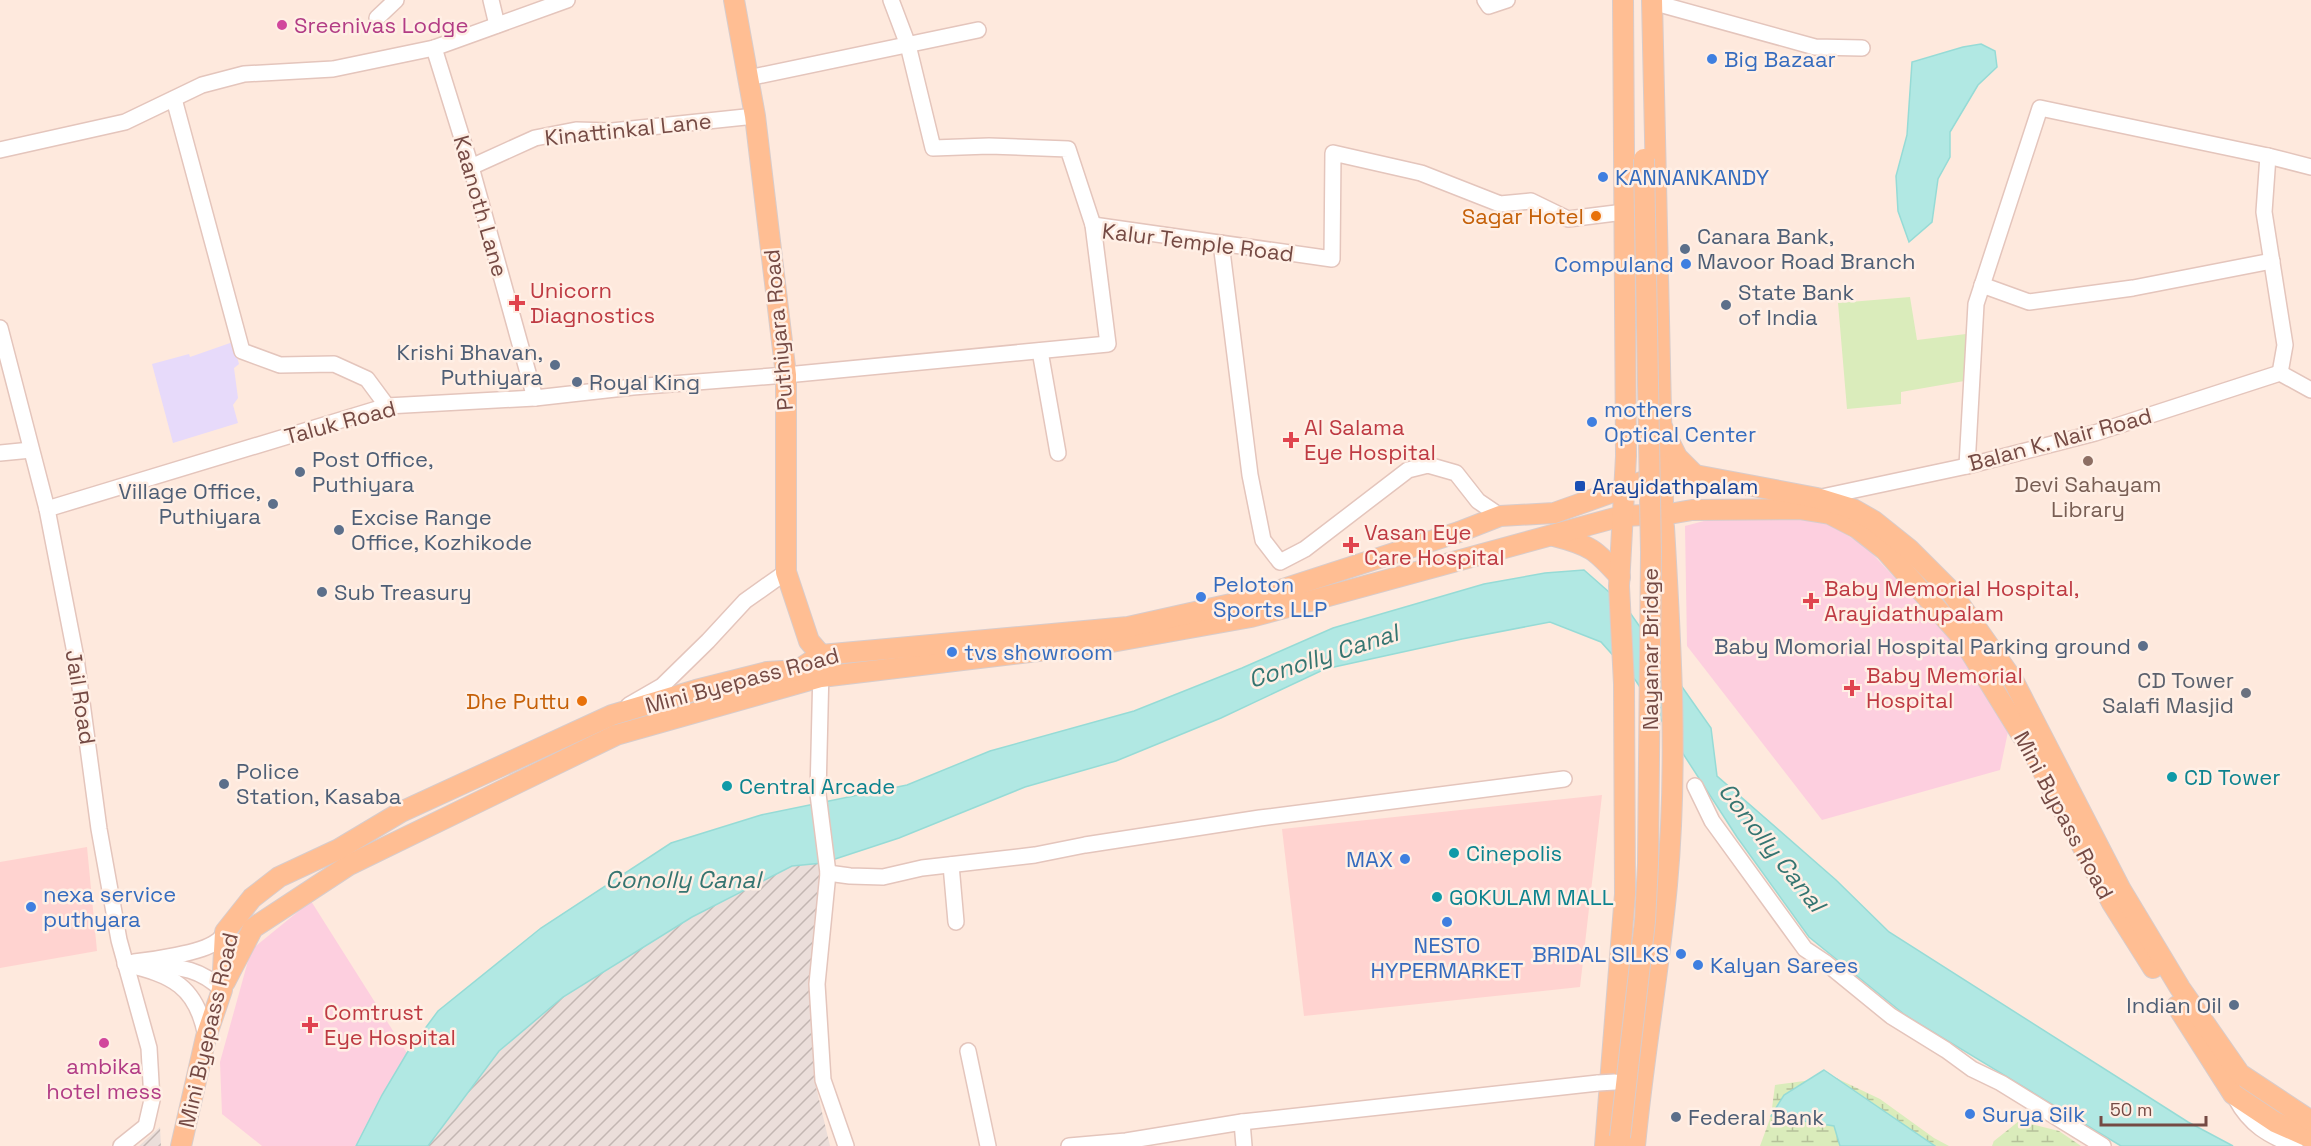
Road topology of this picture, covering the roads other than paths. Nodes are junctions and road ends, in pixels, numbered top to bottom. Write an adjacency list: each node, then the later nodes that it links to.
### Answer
1 (396, 0): 10 (street)
2 (491, 0): 11 (street)
3 (567, 0): 11 (street)
4 (734, 0): 16 (main road, Puthiyara Road)
5 (891, 0): 13 (street)
6 (1485, 0): 7 (street)
7 (1508, 0)
8 (1623, 0): 23 (main road)
9 (1648, 1): 15 (street); 35 (main road); 73 (main road, Nayanar Bridge, bridge)
10 (377, 18)
11 (497, 25): 14 (street)
12 (978, 30): 13 (street)
13 (908, 45): 16 (street); 24 (street)
14 (434, 48): 17 (street); 21 (street, Kaanoth Lane)
15 (1862, 48)
16 (748, 78): 18 (main road, Puthiyara Road)
17 (174, 99): 19 (street); 34 (street)
18 (755, 116): 21 (street, Kinattinkal Lane); 31 (main road, Puthiyara Road)
19 (0, 150)
20 (2268, 156): 22 (street); 26 (street); 27 (street)
21 (471, 167): 33 (street, Kaanoth Lane)
22 (2311, 167)
23 (1624, 212): 25 (street, Kalur Temple Road); 42 (main road)
24 (1093, 225): 25 (street, Kalur Temple Road); 29 (street, Kalur Temple Road)
25 (1221, 243): 45 (street)
26 (2272, 261): 27 (street); 30 (street)
27 (1982, 285): 39 (street)
28 (0, 328): 36 (street, Jail Road)
29 (1040, 351): 31 (street, Kalur Temple Road); 38 (street)
30 (2280, 373): 32 (street); 39 (street, Balan K. Nair Road)
31 (786, 375): 33 (street, Taluk Road); 48 (main road, Puthiyara Road)
32 (2311, 390)
33 (535, 398): 34 (street, Taluk Road)
34 (387, 406): 44 (street, Taluk Road)
35 (1660, 422): 40 (main road); 41 (main road)
36 (31, 450): 37 (street); 44 (street, Jail Road)
37 (0, 453)
38 (1058, 453)
39 (1967, 466): 43 (street, Balan K. Nair Road)
40 (1695, 475): 41 (main road, Mini Bypass Road); 43 (main road, Mini Bypass Road)
41 (1661, 476): 42 (main road, Mini Byepass Road); 58 (main road)
42 (1624, 489): 45 (main road, Mini Byepass Road); 46 (main road)
43 (1813, 504): 46 (main road, Mini Bypass Road); 51 (main road, Mini Bypass Road); 53 (main road, Mini Bypass Road)
44 (47, 509): 63 (street, Jail Road)
45 (1500, 516): 50 (main road, Mini Byepass Road)
46 (1622, 516): 47 (main road, Mini Bypass Road); 49 (main road)
47 (1554, 536): 49 (main road); 52 (main road, Mini Bypass Road)
48 (786, 572): 50 (main road, Puthiyara Road); 54 (street)
49 (1620, 582): 57 (main road)
50 (821, 655): 52 (street); 54 (main road, Mini Byepass Road)
51 (2010, 677): 53 (main road); 65 (main road, Mini Bypass Road)
52 (821, 678): 60 (street); 64 (main road, Mini Bypass Road)
53 (1994, 690): 65 (main road, Mini Bypass Road)
54 (612, 715): 62 (main road, Mini Byepass Road)
55 (1564, 779): 59 (street)
56 (1695, 786): 80 (street)
57 (1625, 811): 58 (main road); 73 (main road)
58 (1671, 819): 73 (main road)
59 (951, 865): 60 (street); 61 (street)
60 (828, 873): 76 (street)
61 (956, 922)
62 (225, 932): 63 (street); 64 (main road, Mini Byepass Road)
63 (125, 964): 64 (street); 66 (street); 74 (street, Jail Road)
64 (222, 990): 66 (main road, Mini Byepass Road)
65 (2201, 1030): 69 (main road, Mini Bypass Road); 70 (main road, Mini Bypass Road)
66 (206, 1037): 75 (main road, Mini Byepass Road)
67 (968, 1051): 77 (street)
68 (1617, 1081): 71 (street, bridge)
69 (2233, 1094): 72 (main road, Mini Bypass Road); 81 (street)
70 (2311, 1120)
71 (1242, 1122): 78 (street); 79 (street)
72 (2311, 1138)
73 (1620, 1144)
74 (121, 1146)
75 (182, 1146)
76 (846, 1146)
77 (988, 1146)
78 (1069, 1146)
79 (1244, 1146)
80 (2103, 1146)
81 (2295, 1146)

